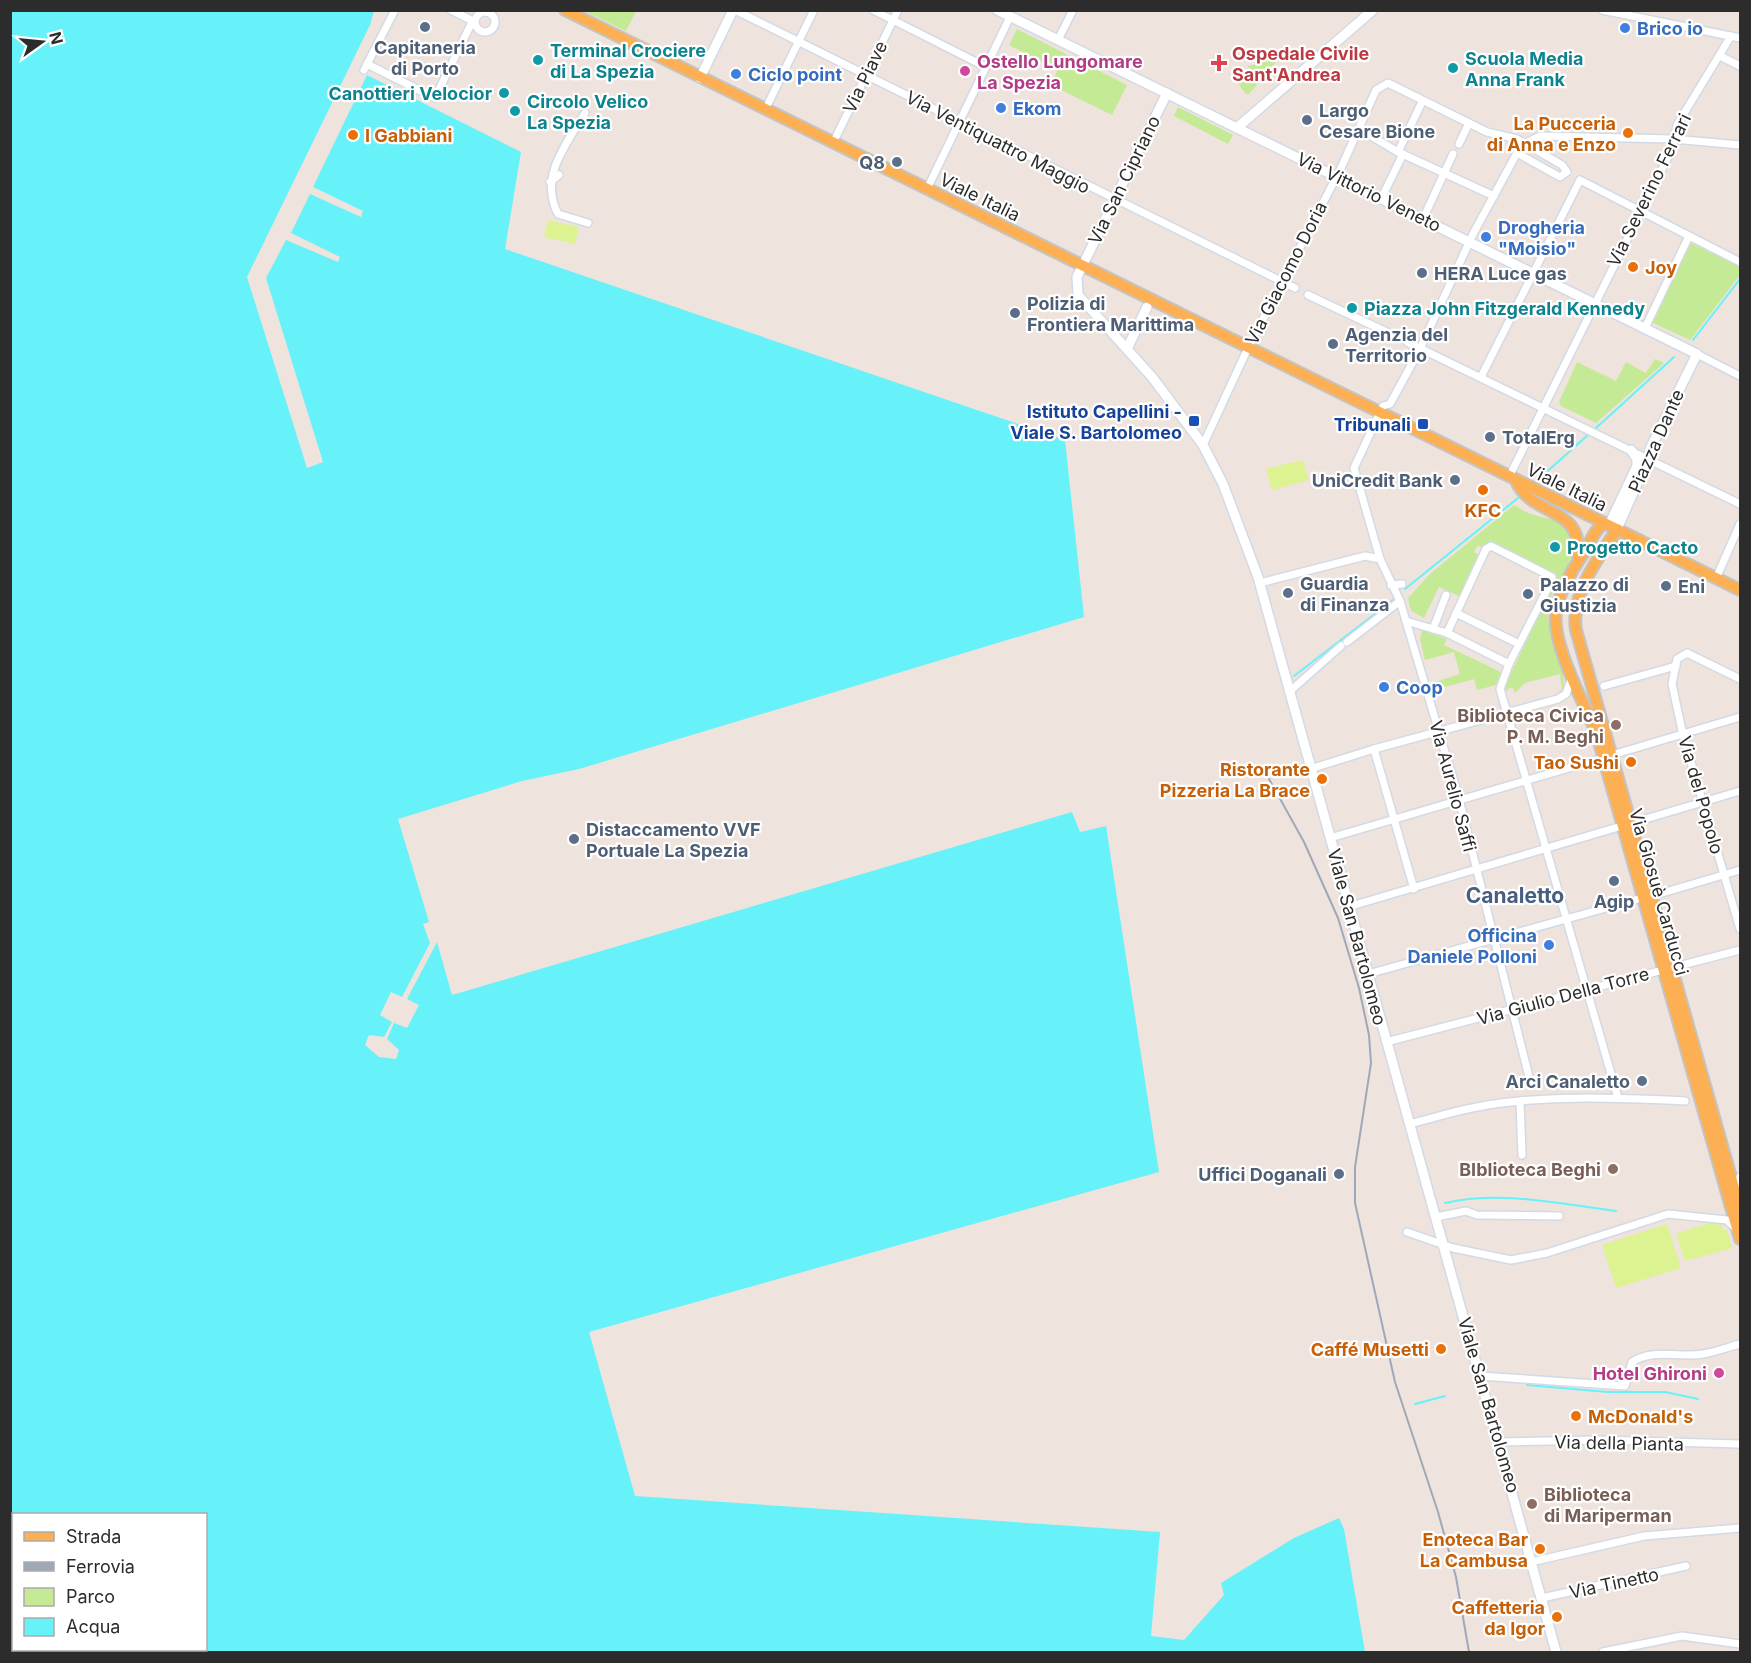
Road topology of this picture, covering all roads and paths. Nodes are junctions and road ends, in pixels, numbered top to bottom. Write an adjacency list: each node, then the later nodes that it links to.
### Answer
1 (395, 10): 13 (street)
2 (451, 10): 13 (street)
3 (565, 10): 23 (main road, Viale Italia)
4 (734, 10): 18 (street, Via Ventiquattro Maggio); 23 (street)
5 (814, 10): 18 (street)
6 (873, 10): 14 (street)
7 (898, 10): 14 (street, Via Piave)
8 (997, 10): 12 (street, Via Vittorio Veneto)
9 (1073, 10): 17 (street)
10 (1373, 10): 30 (street)
11 (1602, 10): 15 (street)
12 (1011, 14): 17 (street, Via Vittorio Veneto); 21 (street)
13 (476, 16)
14 (893, 20): 21 (street); 22 (street, Via Piave)
15 (1731, 36): 16 (street); 19 (street, Via Severino Ferrari)
16 (1740, 38)
17 (1058, 40): 24 (street, Via Vittorio Veneto)
18 (799, 42): 22 (street, Via Ventiquattro Maggio); 26 (street)
19 (1720, 56): 20 (street); 32 (street, Via Severino Ferrari)
20 (1740, 66)
21 (986, 67): 28 (street)
22 (865, 76): 28 (street, Via Ventiquattro Maggio); 33 (street, Via Piave)
23 (700, 78): 26 (main road, Viale Italia)
24 (1167, 93): 30 (street, Via Vittorio Veneto); 49 (street, Via San Cipriano)
25 (1422, 102): 29 (street); 31 (street, Via Giacomo Doria); 37 (street)
26 (765, 110): 33 (main road, Viale Italia)
27 (585, 113): 40 (street)
28 (959, 122): 46 (street); 49 (street, Via Ventiquattro Maggio)
29 (1469, 123): 34 (street); 35 (street)
30 (1238, 127): 44 (street, Via Vittorio Veneto)
31 (1359, 129): 37 (street); 44 (street, Via Giacomo Doria)
32 (1673, 140): 35 (street); 36 (street); 50 (street, Via Severino Ferrari)
33 (833, 143): 46 (main road, Viale Italia)
34 (1459, 144)
35 (1524, 144): 38 (street); 38 (street)
36 (1740, 145)
37 (1401, 153): 42 (street); 48 (street)
38 (1517, 153): 47 (street)
39 (1454, 154): 42 (street)
40 (561, 156): 41 (street); 45 (street)
41 (570, 160)
42 (1444, 173): 47 (street); 51 (street)
43 (559, 175): 45 (street)
44 (1336, 176): 48 (street, Via Vittorio Veneto); 58 (street, Via Giacomo Doria)
45 (550, 182): 52 (street)
46 (927, 189): 56 (main road, Viale Italia)
47 (1494, 196): 54 (street)
48 (1381, 199): 51 (street, Via Vittorio Veneto)
49 (1113, 200): 56 (street, Via San Cipriano); 58 (street, Via Ventiquattro Maggio)
50 (1640, 212): 53 (street); 57 (street); 61 (street, Via Severino Ferrari)
51 (1423, 219): 54 (street, Via Vittorio Veneto)
52 (588, 223)
53 (1689, 236): 55 (street); 63 (street)
54 (1469, 242): 57 (street, Via Vittorio Veneto); 68 (street)
55 (1740, 262)
56 (1082, 266): 66 (main road, Viale Italia); 67 (street, Viale San Bartolomeo)
57 (1533, 274): 61 (street, Via Vittorio Veneto); 71 (street)
58 (1281, 282): 59 (street, Via Ventiquattro Maggio); 66 (street, Via Giacomo Doria)
59 (1294, 288)
60 (1312, 297): 64 (street)
61 (1594, 303): 63 (street, Via Vittorio Veneto); 72 (street, Via Severino Ferrari)
62 (1147, 308): 67 (street)
63 (1645, 328): 69 (street, Via Vittorio Veneto)
64 (1393, 335)
65 (1407, 342): 68 (street)
66 (1248, 348): 73 (main road, Viale Italia); 74 (street, Via Giacomo Doria)
67 (1127, 349): 74 (street, Viale San Bartolomeo)
68 (1420, 349): 71 (street); 73 (street)
69 (1697, 354): 70 (street, Via Vittorio Veneto); 76 (street, Piazza Dante)
70 (1740, 376)
71 (1481, 377): 72 (street)
72 (1545, 407): 75 (street); 77 (street, Via Severino Ferrari)
73 (1380, 413): 77 (main road, Viale Italia); 83 (street)
74 (1203, 445): 86 (street, Viale San Bartolomeo)
75 (1631, 450): 76 (street); 80 (street, Piazza Dante)
76 (1648, 459): 78 (street); 80 (street, Piazza Dante)
77 (1512, 479): 80 (main road, Viale Italia); 84 (main road, Via Giosuè Carducci)
78 (1740, 504)
79 (1740, 524): 85 (street)
80 (1610, 526): 81 (main road, Viale Italia); 82 (main road, Via Giosuè Carducci); 84 (main road, Via Giosuè Carducci)
81 (1639, 540): 82 (main road); 89 (main road, Viale Italia)
82 (1604, 549): 108 (main road, Via Giosuè Carducci)
83 (1380, 559): 86 (street); 88 (street)
84 (1578, 560): 100 (main road, Via Giosuè Carducci)
85 (1718, 574)
86 (1260, 583): 102 (street, Viale San Bartolomeo)
87 (1402, 584): 88 (street)
88 (1391, 585): 91 (street)
89 (1740, 590)
90 (1446, 595): 94 (street)
91 (1400, 601): 93 (street, Via Aurelio Saffi); 102 (street)
92 (1456, 614): 95 (street); 96 (street); 96 (street)
93 (1406, 621): 94 (street); 105 (street, Via Aurelio Saffi)
94 (1433, 628): 95 (street)
95 (1447, 633): 98 (street)
96 (1519, 644): 98 (street)
97 (1677, 662): 99 (street); 101 (street); 106 (street, Via del Popolo)
98 (1509, 664): 103 (street)
99 (1740, 679)
100 (1571, 680): 103 (street); 108 (main road, Via Giosuè Carducci)
101 (1604, 686)
102 (1288, 692): 109 (street, Viale San Bartolomeo)
103 (1507, 713): 105 (street); 110 (street)
104 (1740, 717): 106 (street)
105 (1439, 731): 107 (street); 112 (street, Via Aurelio Saffi)
106 (1683, 735): 108 (street); 113 (street, Via del Popolo)
107 (1374, 749): 109 (street); 114 (street)
108 (1608, 757): 110 (street); 115 (main road, Via Giosuè Carducci)
109 (1310, 769): 116 (street, Viale San Bartolomeo)
110 (1528, 780): 112 (street); 117 (street)
111 (1740, 791): 113 (street)
112 (1459, 799): 114 (street); 119 (street, Via Aurelio Saffi)
113 (1703, 802): 115 (street); 120 (street, Via del Popolo)
114 (1394, 819): 116 (street); 121 (street)
115 (1627, 824): 117 (street); 122 (main road, Via Giosuè Carducci)
116 (1330, 838): 123 (street, Viale San Bartolomeo)
117 (1547, 849): 119 (street); 124 (street)
118 (1740, 870): 120 (street)
119 (1476, 871): 121 (street); 126 (street, Via Aurelio Saffi)
120 (1724, 875): 122 (street); 125 (street, Via del Popolo)
121 (1414, 889): 123 (street)
122 (1647, 897): 124 (street); 128 (main road, Via Giosuè Carducci)
123 (1348, 907): 129 (street, Viale San Bartolomeo)
124 (1567, 919): 126 (street); 130 (street)
125 (1740, 929)
126 (1494, 939): 129 (street); 131 (street, Via Aurelio Saffi)
127 (1740, 950): 128 (street, Via Giulio Della Torre)
128 (1667, 968): 130 (street, Via Giulio Della Torre); 140 (main road, Via Giosuè Carducci); 145 (main road, Via Giosuè Carducci)
129 (1368, 974): 132 (street, Viale San Bartolomeo)
130 (1586, 989): 131 (street, Via Giulio Della Torre); 134 (street)
131 (1511, 1010): 132 (street, Via Giulio Della Torre); 133 (street, Via Aurelio Saffi)
132 (1386, 1042): 137 (street, Viale San Bartolomeo)
133 (1529, 1077)
134 (1618, 1098): 135 (street); 136 (street)
135 (1685, 1101)
136 (1520, 1103): 137 (street); 138 (street)
137 (1409, 1124): 143 (street, Viale San Bartolomeo)
138 (1522, 1155)
139 (1740, 1178): 140 (street)
140 (1737, 1197): 141 (main road, Via Giosuè Carducci)
141 (1740, 1209)
142 (1559, 1216): 143 (street)
143 (1436, 1217): 146 (street, Viale San Bartolomeo)
144 (1407, 1232): 146 (street)
145 (1739, 1235): 146 (street)
146 (1443, 1244): 148 (street, Viale San Bartolomeo)
147 (1740, 1344): 148 (street)
148 (1481, 1376): 149 (street, Viale San Bartolomeo)
149 (1498, 1442): 150 (street, Via della Pianta); 152 (street, Viale San Bartolomeo)
150 (1740, 1444)
151 (1740, 1528): 152 (street)
152 (1532, 1562): 154 (street, Viale San Bartolomeo)
153 (1686, 1566): 154 (street, Via Tinetto)
154 (1542, 1598): 156 (street, Viale San Bartolomeo)
155 (1740, 1644): 157 (street)
156 (1556, 1653)
157 (1603, 1653)

